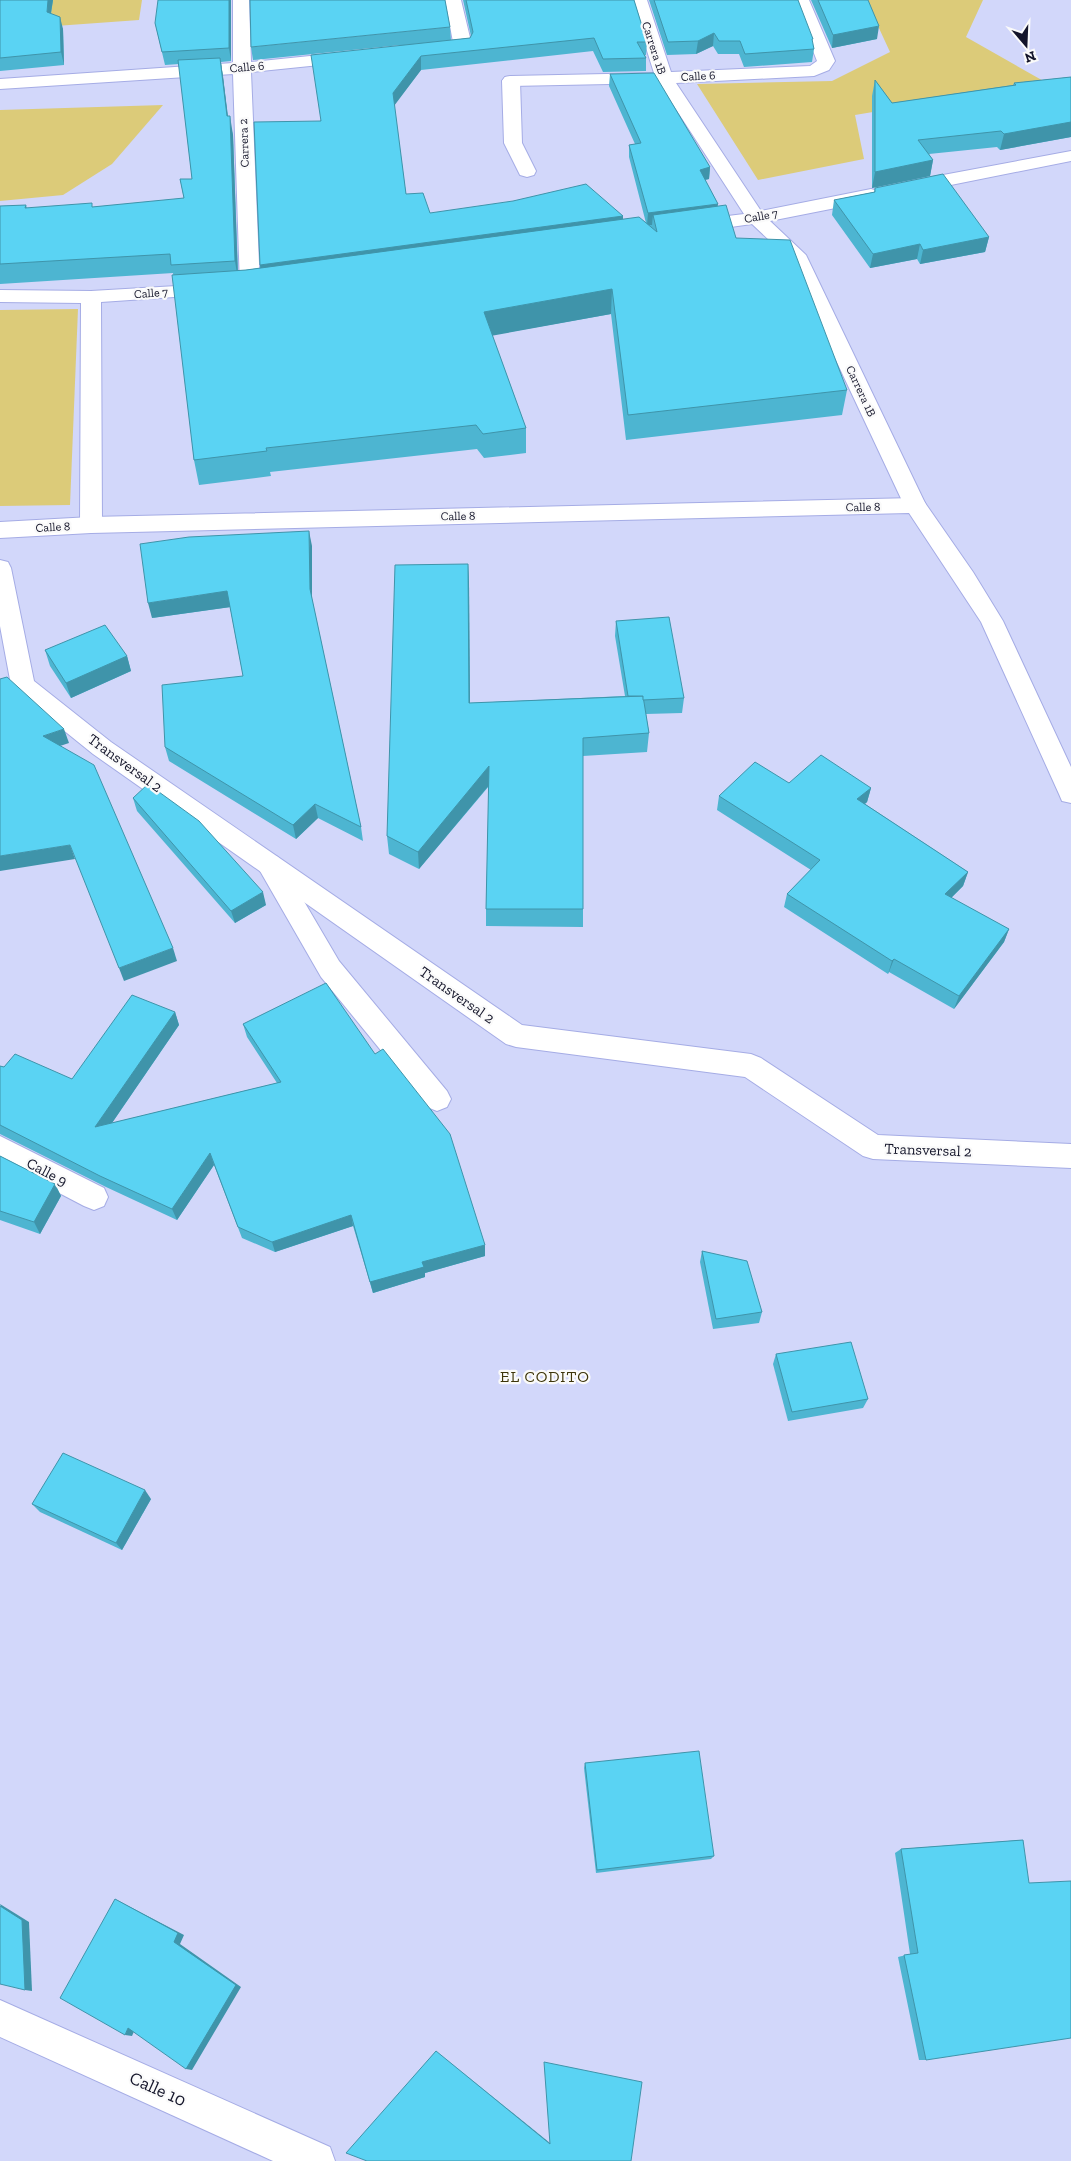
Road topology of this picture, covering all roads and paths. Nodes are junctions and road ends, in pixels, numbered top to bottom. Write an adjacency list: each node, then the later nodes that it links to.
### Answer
1 (241, 0): 7 (street, Carrera 2)
2 (453, 0): 5 (street)
3 (639, 0): 8 (street, Carrera 1B)
4 (801, 0): 8 (street, Calle 6)
5 (415, 51)
6 (367, 56): 7 (street, Calle 6)
7 (242, 68): 9 (street, Calle 6); 15 (street, Carrera 2)
8 (664, 78): 11 (street, Calle 6); 12 (street, Carrera 1B)
9 (0, 84)
10 (1071, 156): 12 (street, Calle 7)
11 (527, 171)
12 (756, 218): 13 (street, Calle 7); 18 (street, Carrera 1B)
13 (678, 228)
14 (269, 284): 15 (street, Calle 7)
15 (236, 288): 17 (street, Calle 7)
16 (0, 296): 17 (street, Calle 7)
17 (91, 297): 19 (street)
18 (915, 505): 19 (street, Calle 8); 22 (street, Carrera 1B)
19 (91, 525): 20 (street, Calle 8)
20 (0, 530)
21 (0, 568): 23 (street, Transversal 2)
22 (1071, 794)
23 (269, 864): 24 (street); 26 (street, Transversal 2)
24 (437, 1099)
25 (0, 1148): 27 (street, Calle 9)
26 (1071, 1156)
27 (94, 1197)
28 (0, 2018): 29 (street, Calle 10)
29 (316, 2161)

